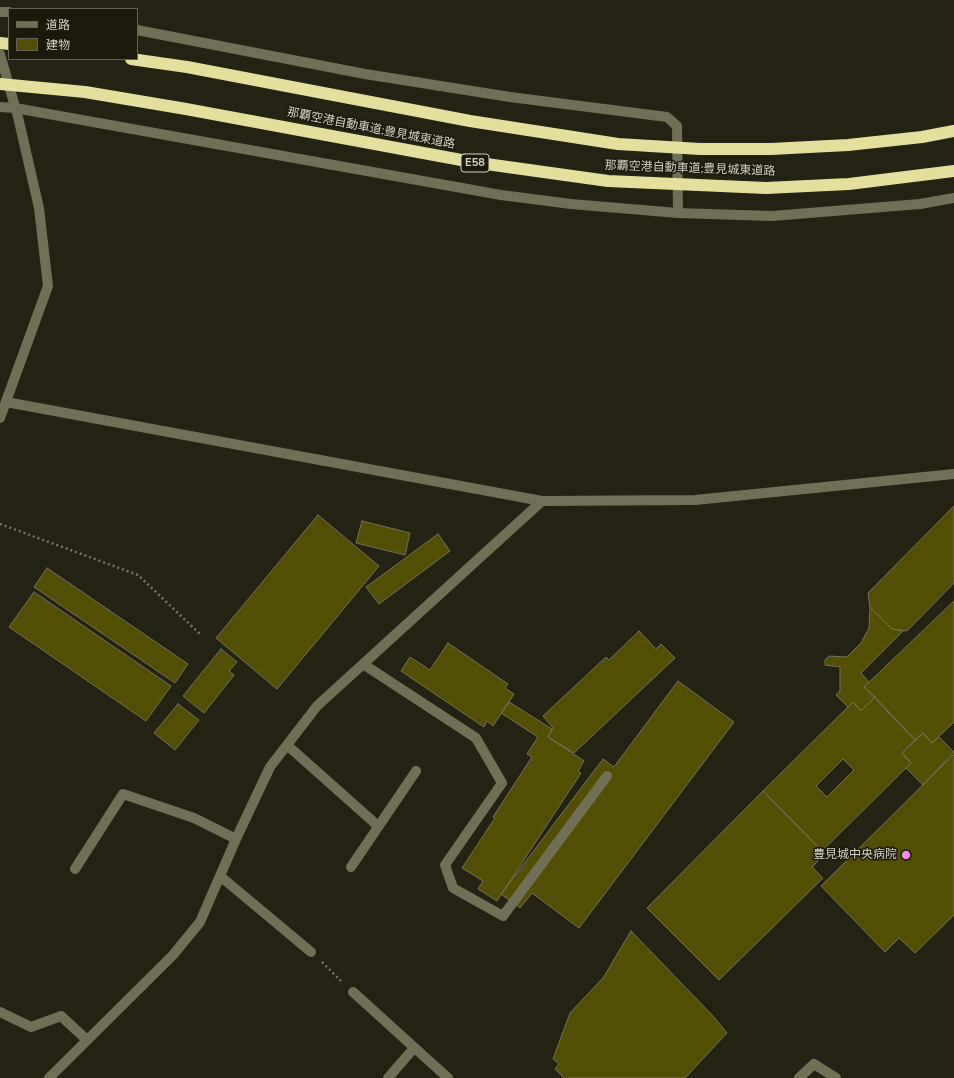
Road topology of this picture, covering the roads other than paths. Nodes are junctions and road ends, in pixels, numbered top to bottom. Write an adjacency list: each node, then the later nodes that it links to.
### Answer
1 (138, 30): 11 (street)
2 (0, 54): 6 (street)
3 (138, 60): 8 (highway, 那覇空港自動車道;豊見城東道路)
4 (0, 84): 9 (highway, 那覇空港自動車道;豊見城東道路 / E58)
5 (0, 107): 6 (street)
6 (15, 108): 7 (street); 11 (street); 12 (street)
7 (0, 115)
8 (954, 131)
9 (954, 171)
10 (954, 198): 11 (street)
11 (678, 213)
12 (6, 402): 13 (street); 15 (street)
13 (0, 418)
14 (954, 474): 15 (street)
15 (542, 500): 16 (street)
16 (363, 664): 17 (street); 19 (street)
17 (287, 745): 20 (street); 21 (street)
18 (416, 771): 20 (street)
19 (607, 776)
20 (378, 826): 22 (street)
21 (236, 839): 23 (street); 24 (street)
22 (351, 867)
23 (75, 869)
24 (220, 876): 25 (street); 28 (street)
25 (311, 952)
26 (353, 992): 29 (street)
27 (0, 1012): 28 (street)
28 (87, 1040): 30 (street)
29 (414, 1048): 31 (street); 32 (street)
30 (48, 1078)
31 (388, 1078)
32 (448, 1078)
33 (798, 1078): 34 (street)
34 (836, 1078)

